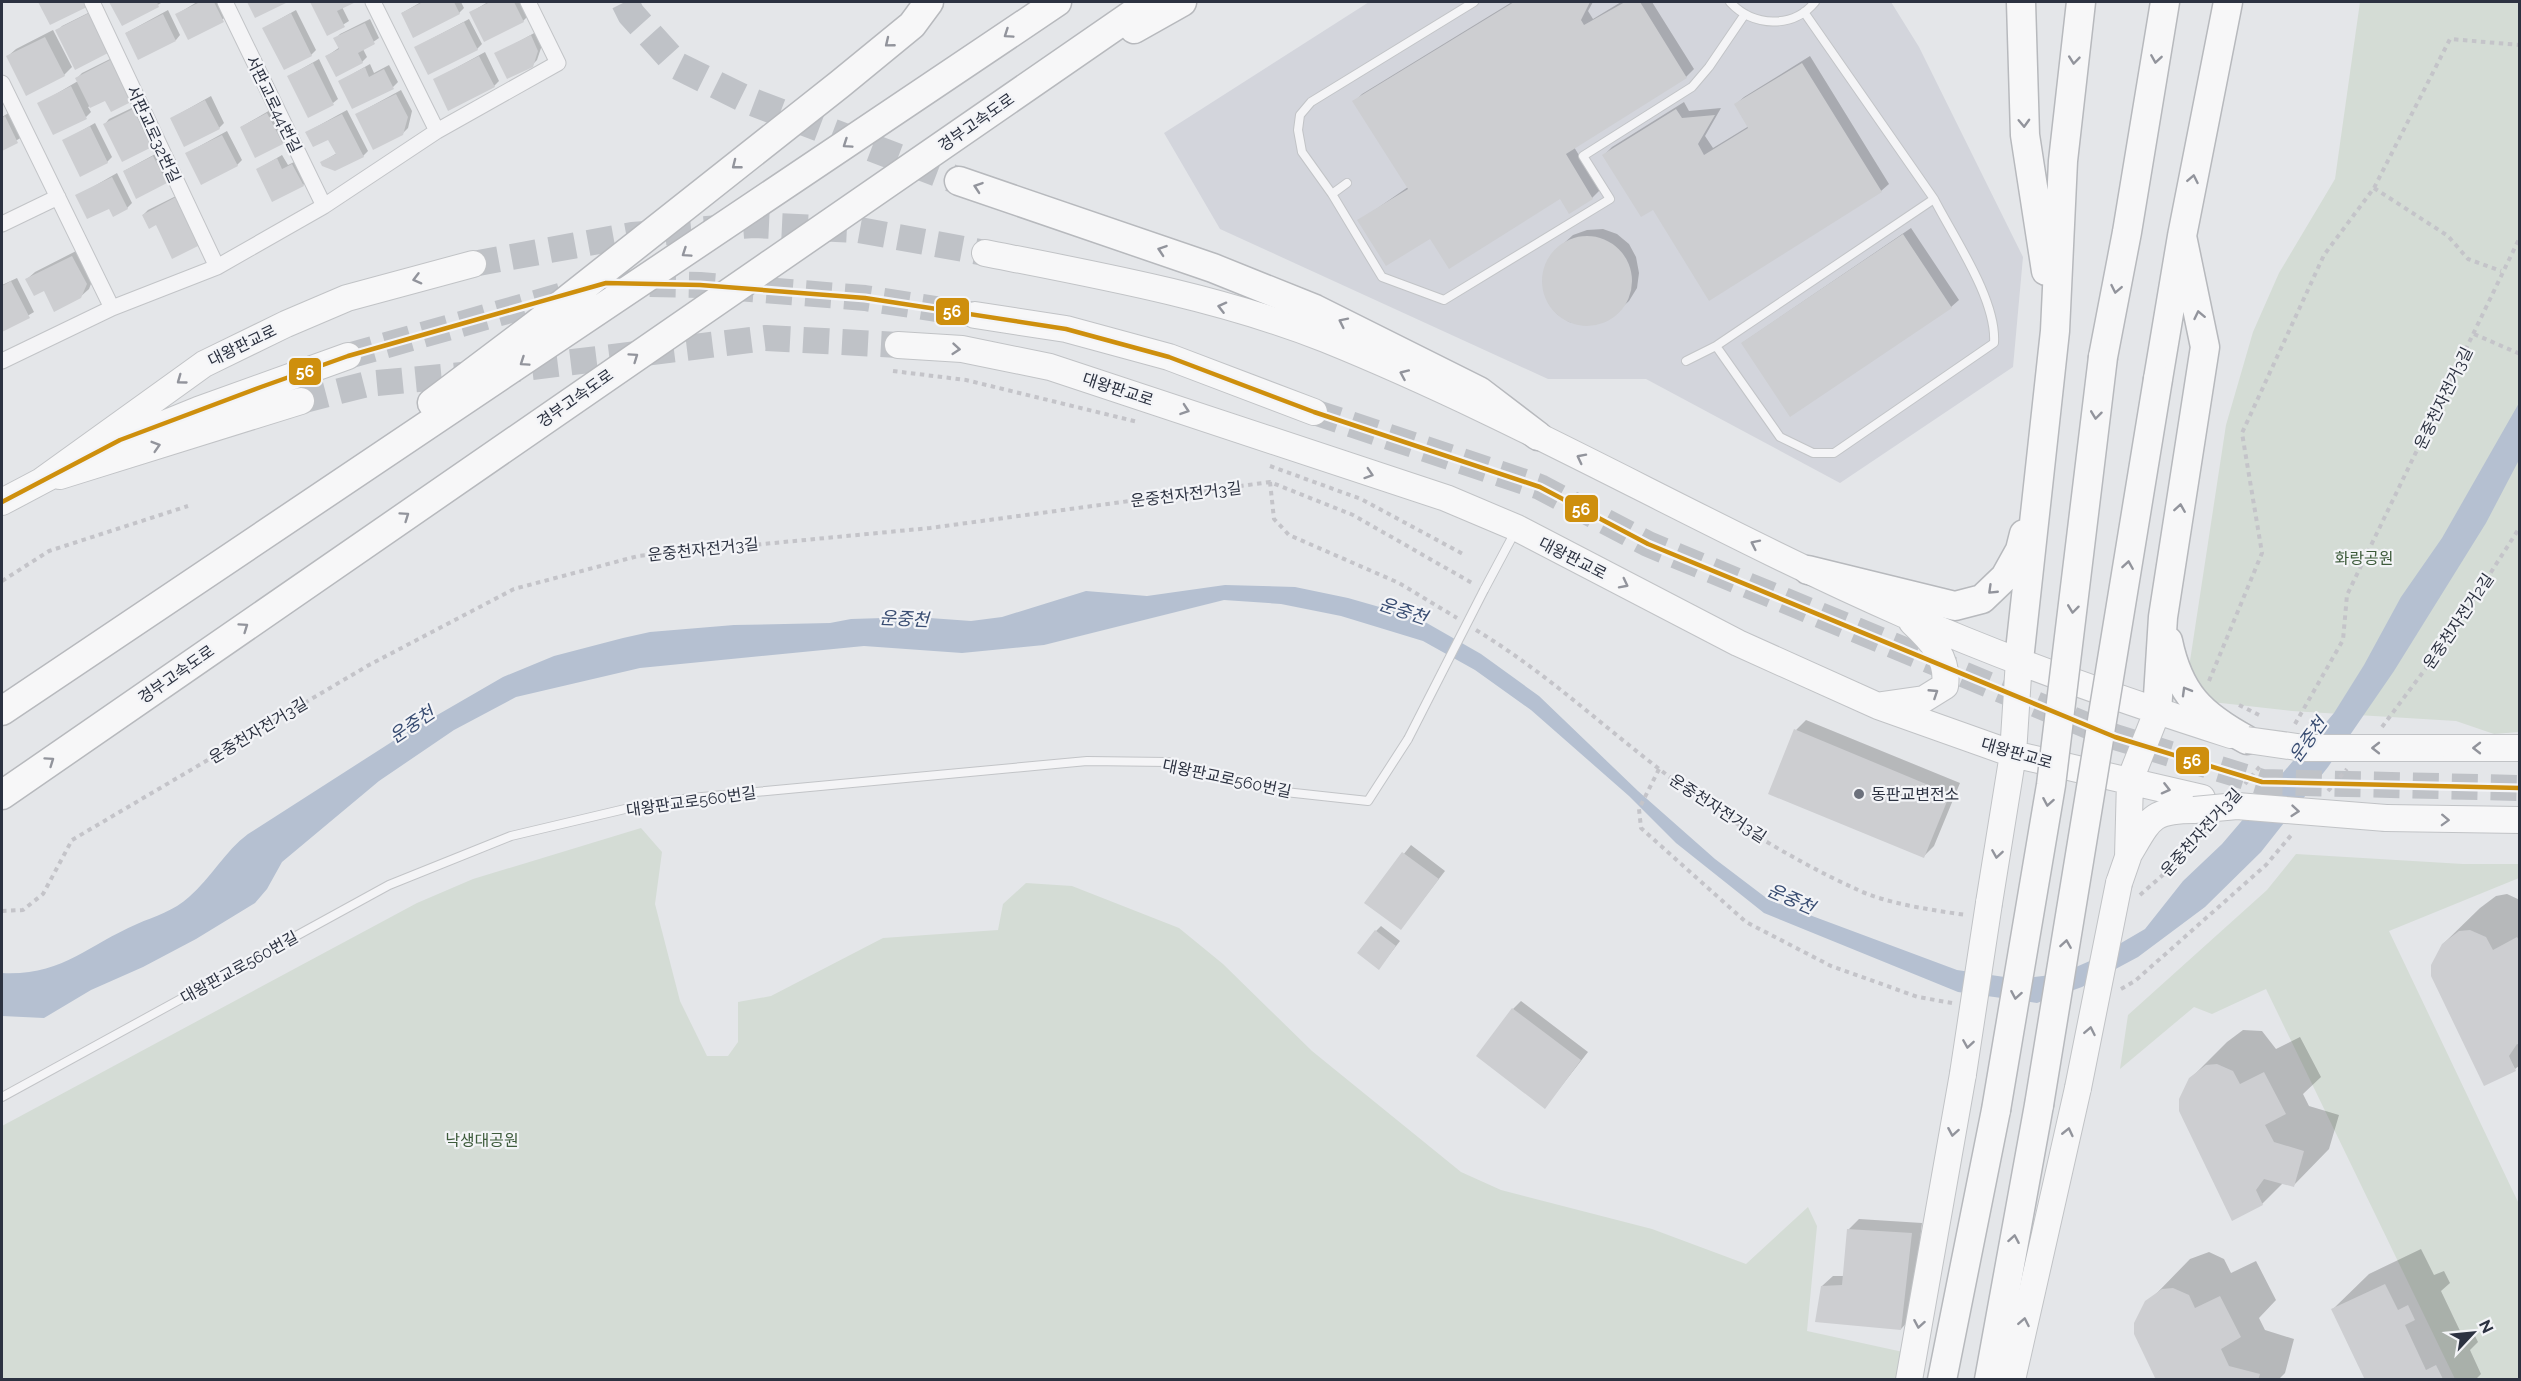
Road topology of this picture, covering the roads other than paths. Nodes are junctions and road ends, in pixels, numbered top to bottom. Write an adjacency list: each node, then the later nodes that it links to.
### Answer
1 (92, 2): 31 (street, 서판교로32번길)
2 (225, 2): 26 (street, 서판교로44번길)
3 (373, 2): 20 (street)
4 (528, 2): 20 (street)
5 (929, 2): 48 (highway, one-way to 48)
6 (1057, 2): 48 (highway, one-way to 48)
7 (1150, 2): 19 (highway, 경부고속도로)
8 (1182, 2): 19 (highway)
9 (1474, 2): 23 (lane)
10 (1730, 2): 17 (lane)
11 (1815, 2): 16 (lane)
12 (2021, 2): 34 (highway, one-way to 34)
13 (2081, 2): 34 (highway, one-way to 34)
14 (2165, 2): 65 (highway, one-way to 65, bridge)
15 (2228, 2): 28 (highway, one-way to 15)
16 (1804, 12): 17 (lane); 25 (lane)
17 (1745, 14): 23 (lane)
18 (4, 92): 24 (street)
19 (989, 112): 59 (highway, 경부고속도로, one-way to 19)
20 (437, 131): 26 (street)
21 (959, 181): 42 (highway, one-way to 21)
22 (1347, 183): 23 (lane)
23 (1332, 194)
24 (58, 197): 27 (street); 32 (street)
25 (1934, 199): 36 (lane); 36 (lane)
26 (324, 206): 31 (street)
27 (2, 224)
28 (2182, 236): 50 (highway, one-way to 28); 66 (highway, one-way to 28, bridge)
29 (986, 253): 42 (main road, one-way to 29)
30 (473, 264): 44 (main road, 대왕판교로, one-way to 44)
31 (217, 267): 32 (street)
32 (112, 308): 38 (street)
33 (975, 315): 41 (main road)
34 (2055, 331): 43 (highway)
35 (898, 345): 46 (main road, 대왕판교로, one-way to 46)
36 (1716, 346): 39 (lane)
37 (348, 356): 44 (main road)
38 (2, 361)
39 (1686, 361)
40 (301, 401): 44 (main road, one-way to 40)
41 (1314, 412)
42 (1538, 436): 47 (main road, one-way to 42)
43 (2040, 480): 47 (highway, one-way to 47); 51 (highway)
44 (40, 482): 45 (main road)
45 (2, 502)
46 (1517, 528): 52 (main road, 대왕판교로, one-way to 52); 63 (lane, 대왕판교로560번길, bridge)
47 (1808, 570): 49 (main road)
48 (170, 600): 53 (highway)
49 (1904, 615): 51 (main road); 52 (main road, one-way to 49)
50 (2163, 617): 54 (highway); 55 (highway, one-way to 50)
51 (2019, 660): 54 (main road); 57 (main road)
52 (1878, 706): 57 (main road, 대왕판교로)
53 (2, 711)
54 (2157, 712): 55 (main road); 58 (main road)
55 (2258, 748): 56 (main road, one-way to 55, bridge)
56 (2520, 748)
57 (2013, 754): 58 (main road, 대왕판교로); 64 (main road, one-way to 64, bridge)
58 (2130, 780): 60 (main road, 대왕판교로, one-way to 60); 62 (main road)
59 (2, 795)
60 (2201, 812): 61 (main road, one-way to 61, bridge); 62 (main road)
61 (2520, 820)
62 (2128, 857): 67 (main road, one-way to 62, bridge)
63 (2, 1097)
64 (1909, 1380)
65 (1942, 1380)
66 (1989, 1380)
67 (2012, 1380)

